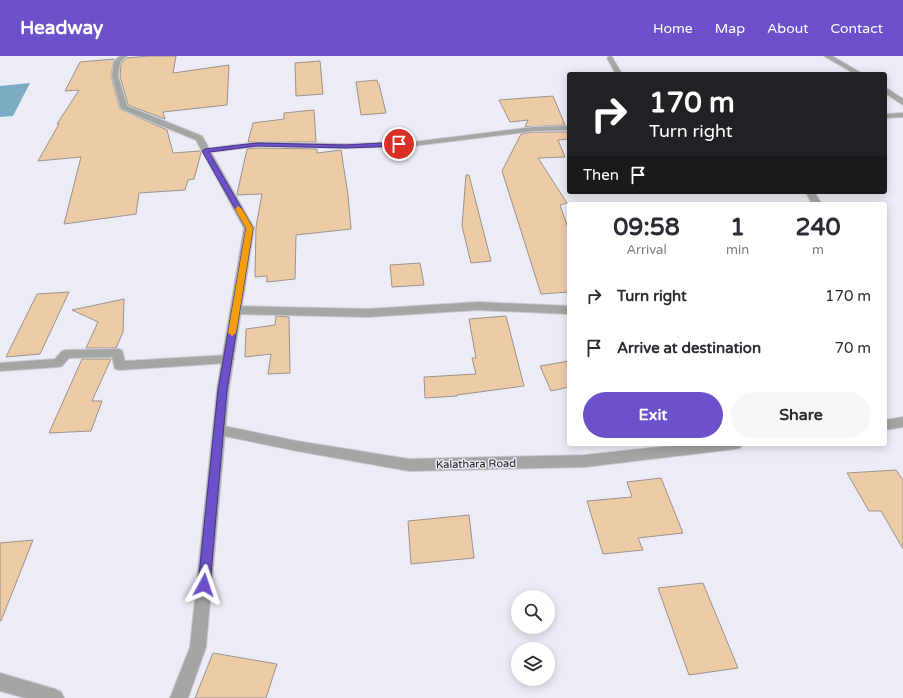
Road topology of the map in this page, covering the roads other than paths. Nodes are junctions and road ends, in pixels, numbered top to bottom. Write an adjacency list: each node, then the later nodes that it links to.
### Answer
1 (124, 56): 11 (street)
2 (827, 56): 5 (street)
3 (610, 58): 4 (street)
4 (618, 72)
5 (856, 72)
6 (887, 90): 7 (street)
7 (903, 103)
8 (903, 115): 9 (street)
9 (887, 116)
10 (567, 128): 11 (street)
11 (205, 151): 12 (street)
12 (236, 310): 13 (street); 14 (street)
13 (567, 310)
14 (228, 359): 15 (street); 18 (street)
15 (0, 367)
16 (903, 422): 17 (street)
17 (887, 425)
18 (219, 430): 19 (street, Kalathara Road); 22 (street)
19 (717, 446)
20 (0, 682): 21 (street)
21 (55, 698)
22 (179, 698)

